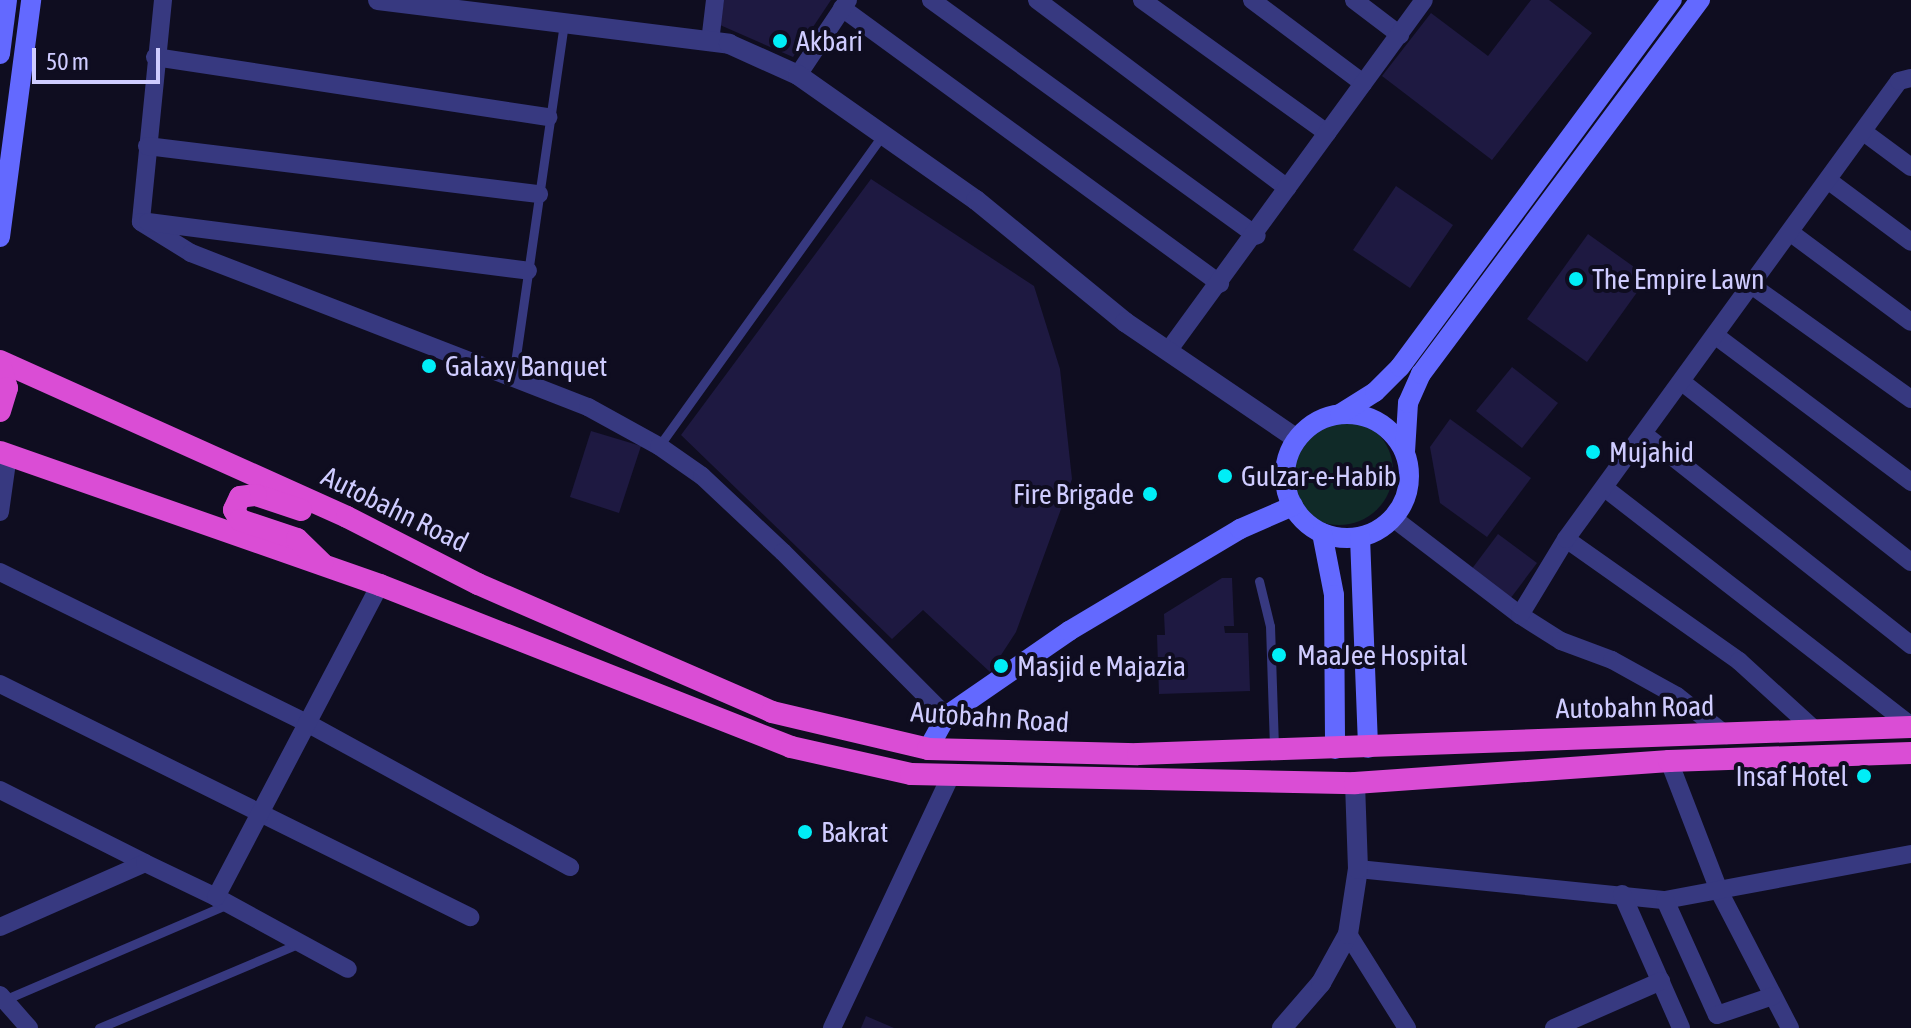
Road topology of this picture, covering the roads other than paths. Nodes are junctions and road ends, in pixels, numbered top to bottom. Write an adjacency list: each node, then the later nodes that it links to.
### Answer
1 (7, 0): 18 (main road)
2 (31, 0): 35 (main road)
3 (163, 0): 19 (street)
4 (378, 0): 15 (street)
5 (715, 0): 17 (street)
6 (931, 0): 34 (street)
7 (1037, 0): 30 (street)
8 (1142, 0): 24 (street)
9 (1252, 0): 22 (street)
10 (1354, 0): 16 (street)
11 (1424, 0): 16 (street)
12 (1672, 0): 48 (main road)
13 (1700, 0): 52 (main road)
14 (845, 4): 20 (street); 38 (street)
15 (564, 23): 17 (street); 23 (lane)
16 (1400, 35): 22 (street)
17 (710, 42): 20 (street)
18 (0, 54)
19 (155, 57): 23 (street); 27 (street)
20 (798, 75): 26 (street)
21 (1911, 78): 25 (street)
22 (1363, 83): 24 (street)
23 (548, 117): 31 (lane)
24 (1327, 133): 30 (street)
25 (1865, 133): 28 (street); 29 (street)
26 (882, 136): 42 (street); 51 (lane)
27 (147, 146): 31 (street); 32 (street)
28 (1911, 167)
29 (1829, 181): 33 (street); 36 (street)
30 (1287, 188): 34 (street)
31 (539, 194): 37 (lane)
32 (141, 222): 37 (street); 44 (street)
33 (1791, 233): 39 (street); 40 (street)
34 (1257, 236): 38 (street)
35 (0, 237)
36 (1911, 242)
37 (528, 271): 44 (lane)
38 (1220, 284): 42 (street)
39 (1754, 287): 41 (street); 46 (street)
40 (1911, 322)
41 (1716, 336): 45 (street); 54 (street)
42 (1168, 351): 50 (street)
43 (0, 362): 47 (highway); 58 (highway, Autobahn Road)
44 (513, 377): 51 (street)
45 (1682, 382): 49 (street); 63 (street)
46 (1911, 399)
47 (0, 411)
48 (1340, 414): 50 (main road); 52 (main road)
49 (1645, 435): 55 (street); 69 (street)
50 (1297, 439): 56 (main road)
51 (659, 446): 71 (street)
52 (1405, 452): 59 (main road)
53 (4, 453): 57 (street); 64 (highway, Autobahn Road)
54 (1911, 482)
55 (1606, 489): 62 (street); 73 (street)
56 (1293, 506): 60 (main road); 71 (main road)
57 (0, 512)
58 (347, 517): 64 (highway); 77 (highway, Autobahn Road)
59 (1393, 518): 61 (main road); 68 (street)
60 (1322, 533): 61 (main road); 78 (main road)
61 (1360, 537): 76 (main road)
62 (1566, 539): 68 (street); 74 (street)
63 (1911, 562)
64 (328, 570): 67 (highway, Autobahn Road)
65 (0, 572): 72 (street)
66 (1259, 581): 79 (lane)
67 (380, 585): 72 (street); 82 (highway, Autobahn Road)
68 (1520, 615): 75 (street)
69 (1911, 645)
70 (0, 684): 85 (street)
71 (946, 716): 77 (main road)
72 (307, 723): 85 (street); 88 (street)
73 (1911, 726): 74 (highway, Autobahn Road)
74 (1816, 731): 75 (highway, Autobahn Road)
75 (1726, 735): 76 (highway, Autobahn Road)
76 (1368, 748): 78 (highway, Autobahn Road)
77 (928, 749): 79 (highway, Autobahn Road)
78 (1335, 749): 79 (highway, Autobahn Road)
79 (1274, 751)
80 (1911, 753): 81 (highway, Autobahn Road)
81 (1669, 761): 83 (highway, Autobahn Road); 90 (street)
82 (950, 777): 83 (highway, Autobahn Road); 105 (street)
83 (1355, 783): 89 (street)
84 (0, 790): 87 (street)
85 (259, 814): 92 (street); 94 (street)
86 (1910, 857): 90 (street)
87 (145, 863): 92 (street); 95 (street)
88 (570, 867)
89 (1358, 869): 91 (street); 96 (street)
90 (1720, 893): 93 (street); 100 (street)
91 (1622, 894): 93 (street); 99 (street)
92 (222, 900): 97 (street); 101 (lane)
93 (1665, 900): 100 (street)
94 (470, 917)
95 (0, 927)
96 (1348, 934): 106 (street); 107 (street)
97 (300, 943): 98 (street); 104 (lane)
98 (348, 969)
99 (1661, 981): 102 (street); 109 (street)
100 (1773, 996): 110 (street)
101 (2, 997): 103 (street)
102 (1588, 1021): 108 (street)
103 (29, 1028)
104 (99, 1028)
105 (832, 1028)
106 (1282, 1028)
107 (1407, 1028)
108 (1554, 1028)
109 (1681, 1028)
110 (1790, 1028)

